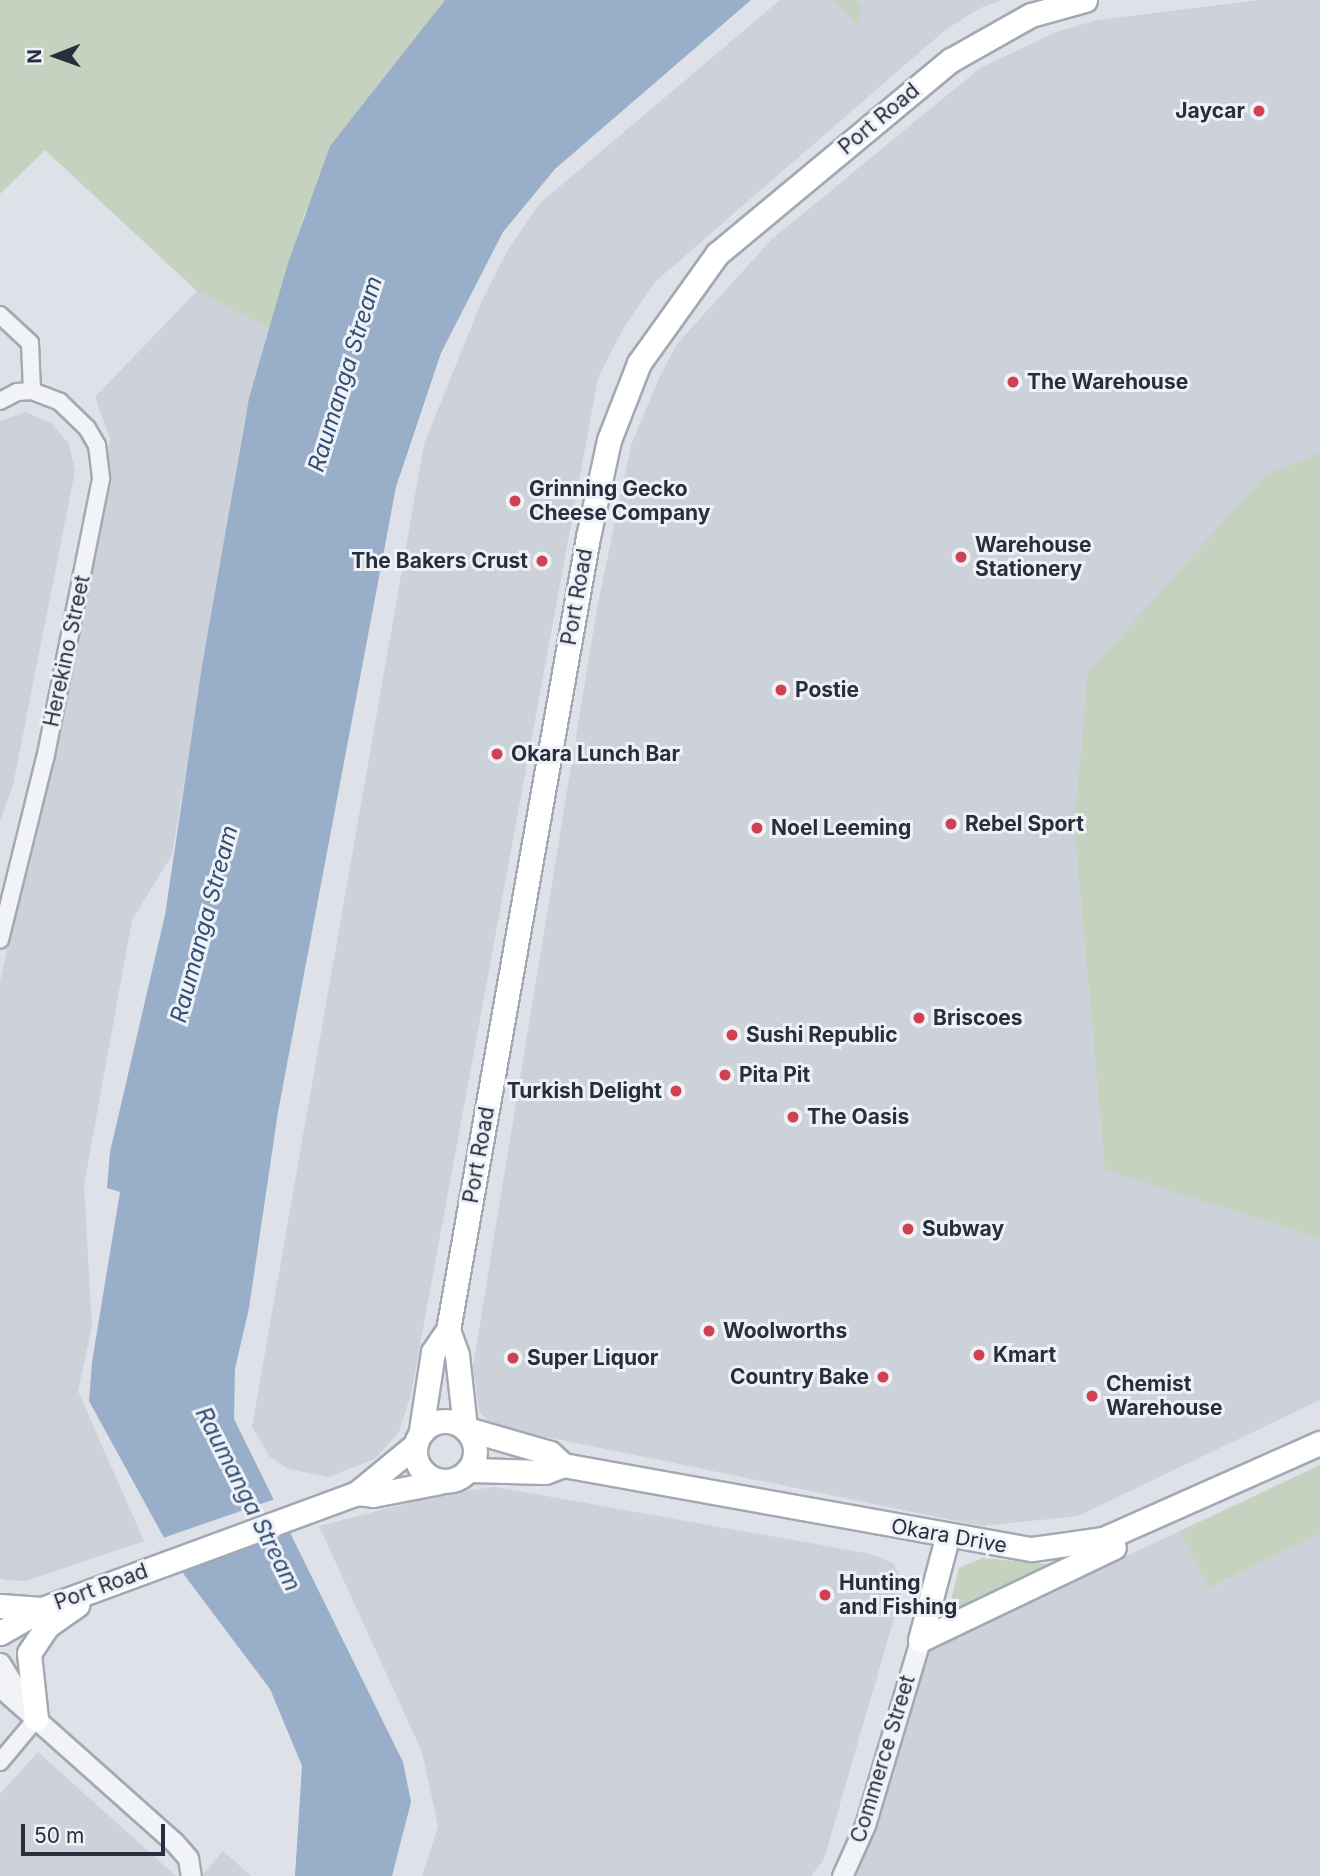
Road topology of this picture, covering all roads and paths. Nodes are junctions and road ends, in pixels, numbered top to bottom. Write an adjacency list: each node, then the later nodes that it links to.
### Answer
1 (1085, 0): 6 (main road, Port Road)
2 (0, 315): 3 (street)
3 (32, 391): 4 (street); 5 (street, Herekino Street)
4 (0, 401)
5 (0, 940)
6 (448, 1330): 7 (main road, Port Road); 8 (main road, Port Road)
7 (466, 1428): 8 (main road); 10 (main road, Okara Drive); 11 (main road)
8 (417, 1438): 12 (main road); 13 (main road, Port Road)
9 (1320, 1443): 14 (main road, Okara Drive)
10 (562, 1465): 11 (main road, Okara Drive); 15 (main road, Okara Drive)
11 (470, 1470): 12 (main road)
12 (439, 1482): 13 (main road, Port Road)
13 (358, 1493): 16 (main road, Port Road)
14 (1130, 1528): 15 (main road, Okara Drive); 20 (main road)
15 (947, 1538): 20 (main road, Commerce Street)
16 (111, 1582): 18 (main road, Port Road); 23 (main road)
17 (0, 1606): 18 (main road, Port Road)
18 (42, 1609): 19 (main road, Port Road)
19 (0, 1633)
20 (920, 1640): 26 (street, Commerce Street)
21 (0, 1663): 23 (street)
22 (0, 1687): 23 (street)
23 (36, 1719): 24 (street); 25 (street)
24 (0, 1762)
25 (191, 1876)
26 (842, 1876)

